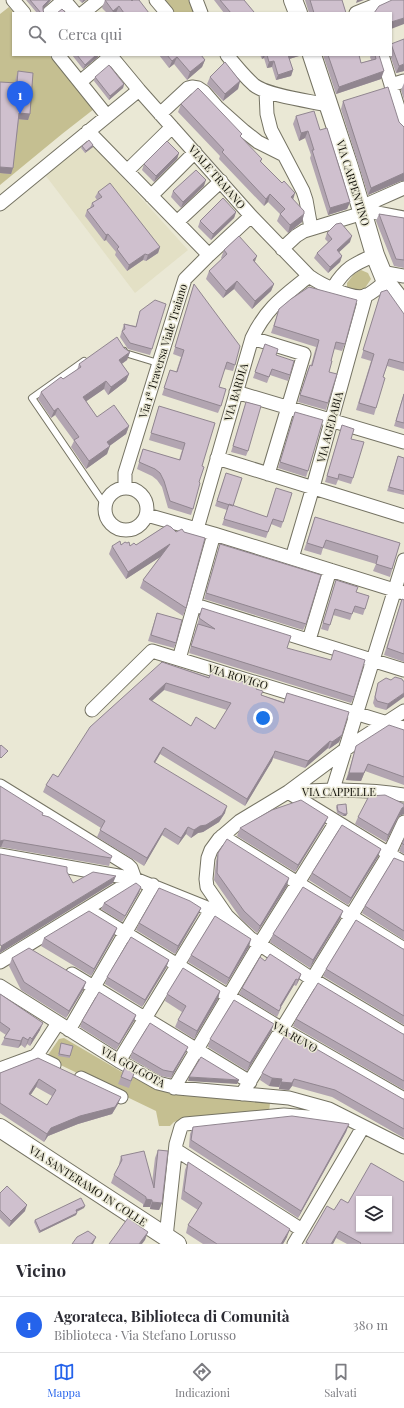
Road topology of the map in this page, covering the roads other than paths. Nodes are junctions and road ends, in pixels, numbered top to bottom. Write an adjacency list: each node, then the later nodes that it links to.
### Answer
1 (13, 0): 8 (street)
2 (64, 0): 9 (street); 10 (street)
3 (99, 0): 11 (street)
4 (156, 0): 12 (street)
5 (196, 0): 13 (street)
6 (294, 0): 14 (street)
7 (388, 0): 15 (street)
8 (23, 12)
9 (49, 12)
10 (74, 12)
11 (84, 12)
12 (166, 12)
13 (201, 12)
14 (298, 12)
15 (363, 12)
16 (59, 56): 22 (street)
17 (111, 56): 22 (street); 24 (street, VIALE TRAIANO)
18 (228, 56): 25 (street)
19 (312, 56): 26 (street, VIA CARPENTINO)
20 (382, 56): 23 (street)
21 (404, 81): 23 (street)
22 (80, 82): 28 (street)
23 (391, 85): 29 (street)
24 (139, 90): 27 (street, VIALE TRAIANO); 28 (street)
25 (266, 92): 26 (street); 33 (street)
26 (328, 105): 39 (street, VIA CARPENTINO)
27 (160, 114): 30 (street, VIALE TRAIANO); 33 (street)
28 (107, 116): 31 (street)
29 (404, 126)
30 (172, 127): 32 (street, VIALE TRAIANO); 34 (street)
31 (88, 131): 34 (street); 38 (street)
32 (195, 152): 35 (street, VIALE TRAIANO); 37 (street)
33 (284, 156): 43 (street)
34 (127, 171): 37 (street)
35 (221, 181): 40 (street, VIALE TRAIANO); 42 (street)
36 (404, 188): 39 (street)
37 (151, 196): 42 (street)
38 (0, 204)
39 (362, 210): 41 (street); 43 (street); 46 (street, VIA CARPENTINO)
40 (251, 216): 44 (street, VIALE TRAIANO); 45 (street, Via 1ª Traversa Viale Traiano)
41 (404, 218)
42 (177, 222): 45 (street)
43 (311, 228): 44 (street)
44 (282, 248): 47 (street, VIALE TRAIANO)
45 (209, 255): 55 (street, Via 1ª Traversa Viale Traiano)
46 (381, 269): 48 (street); 49 (street); 50 (street); 51 (street, VIA CARPENTINO)
47 (309, 276): 49 (street, VIALE TRAIANO); 52 (street, VIA BARDIA)
48 (404, 276)
49 (333, 288): 50 (street, VIALE TRAIANO)
50 (366, 295): 58 (street, VIA AGEDABIA)
51 (404, 305)
52 (252, 338): 56 (street, VIA BARDIA); 57 (street)
53 (119, 343): 55 (lane)
54 (90, 357): 64 (lane)
55 (158, 363): 63 (street, Via 1ª Traversa Viale Traiano)
56 (236, 392): 57 (street); 60 (street, VIA BARDIA)
57 (288, 407): 58 (street); 61 (street)
58 (332, 420): 59 (street); 62 (street, VIA AGEDABIA)
59 (404, 442)
60 (217, 458): 61 (street); 67 (street, VIA BARDIA)
61 (268, 474): 62 (street)
62 (313, 487): 66 (street); 69 (street, VIA AGEDABIA)
63 (125, 488): 64 (street); 65 (street)
64 (105, 505): 65 (street)
65 (147, 515): 67 (street)
66 (404, 516)
67 (197, 529): 68 (street)
68 (214, 534): 69 (street); 73 (street)
69 (292, 558): 71 (street)
70 (404, 560): 72 (street)
71 (330, 570): 72 (street); 74 (street)
72 (400, 592): 76 (street)
73 (195, 605): 74 (street); 75 (street)
74 (309, 640): 76 (street)
75 (179, 660): 78 (street, VIA ROVIGO); 80 (street, VIA ROVIGO)
76 (374, 661): 77 (street); 80 (street)
77 (404, 670)
78 (92, 710)
79 (404, 711): 81 (street)
80 (357, 713): 81 (street, VIA ROVIGO); 83 (street)
81 (386, 722): 82 (street, VIA ROVIGO); 83 (street)
82 (404, 728)
83 (346, 749): 85 (street); 86 (street)
84 (0, 786): 94 (street)
85 (333, 789): 86 (street, VIA CAPPELLE); 87 (street, VIA CAPPELLE)
86 (288, 792): 88 (street); 90 (street, VIA CAPPELLE)
87 (404, 795)
88 (336, 822): 91 (street); 95 (street)
89 (404, 822): 91 (street)
90 (222, 836): 95 (street); 98 (street, VIA CAPPELLE)
91 (389, 854): 93 (street); 99 (street)
92 (0, 855): 94 (street)
93 (404, 863)
94 (135, 879): 96 (street); 97 (street)
95 (298, 883): 99 (street); 101 (street)
96 (153, 885): 98 (street); 100 (street)
97 (86, 910): 100 (street, VIA RUVO); 102 (street)
98 (219, 911): 101 (street); 106 (street)
99 (351, 916): 103 (street); 108 (street)
100 (125, 934): 106 (street, VIA RUVO); 110 (street)
101 (259, 945): 108 (street); 111 (street)
102 (26, 946): 104 (street); 105 (street)
103 (404, 948)
104 (40, 954)
105 (0, 962)
106 (177, 966): 111 (street, VIA RUVO); 112 (street)
107 (60, 967): 110 (street)
108 (312, 979): 114 (street); 115 (street)
109 (0, 986): 113 (street, VIA GOLGOTA)
110 (94, 987): 112 (street); 113 (street)
111 (228, 997): 114 (street, VIA RUVO); 116 (street)
112 (145, 1018): 116 (street); 118 (street)
113 (64, 1026): 117 (street); 118 (street, VIA GOLGOTA)
114 (282, 1029): 120 (street); 124 (street, VIA RUVO)
115 (404, 1034)
116 (197, 1050): 120 (street); 121 (street)
117 (35, 1056): 119 (street); 123 (street)
118 (119, 1061): 121 (street, VIA GOLGOTA)
119 (0, 1070)
120 (250, 1082): 122 (street)
121 (174, 1088): 122 (street, VIA GOLGOTA)
122 (242, 1094): 125 (street, VIA GOLGOTA)
123 (121, 1097)
124 (404, 1099)
125 (357, 1124): 127 (street, VIA GOLGOTA); 128 (street, VIA GOLGOTA); 129 (street)
126 (0, 1128): 130 (street, VIA SANTERAMO IN COLLE)
127 (404, 1147)
128 (176, 1150): 129 (street); 130 (street)
129 (302, 1230): 131 (street)
130 (171, 1241)
131 (294, 1244)

